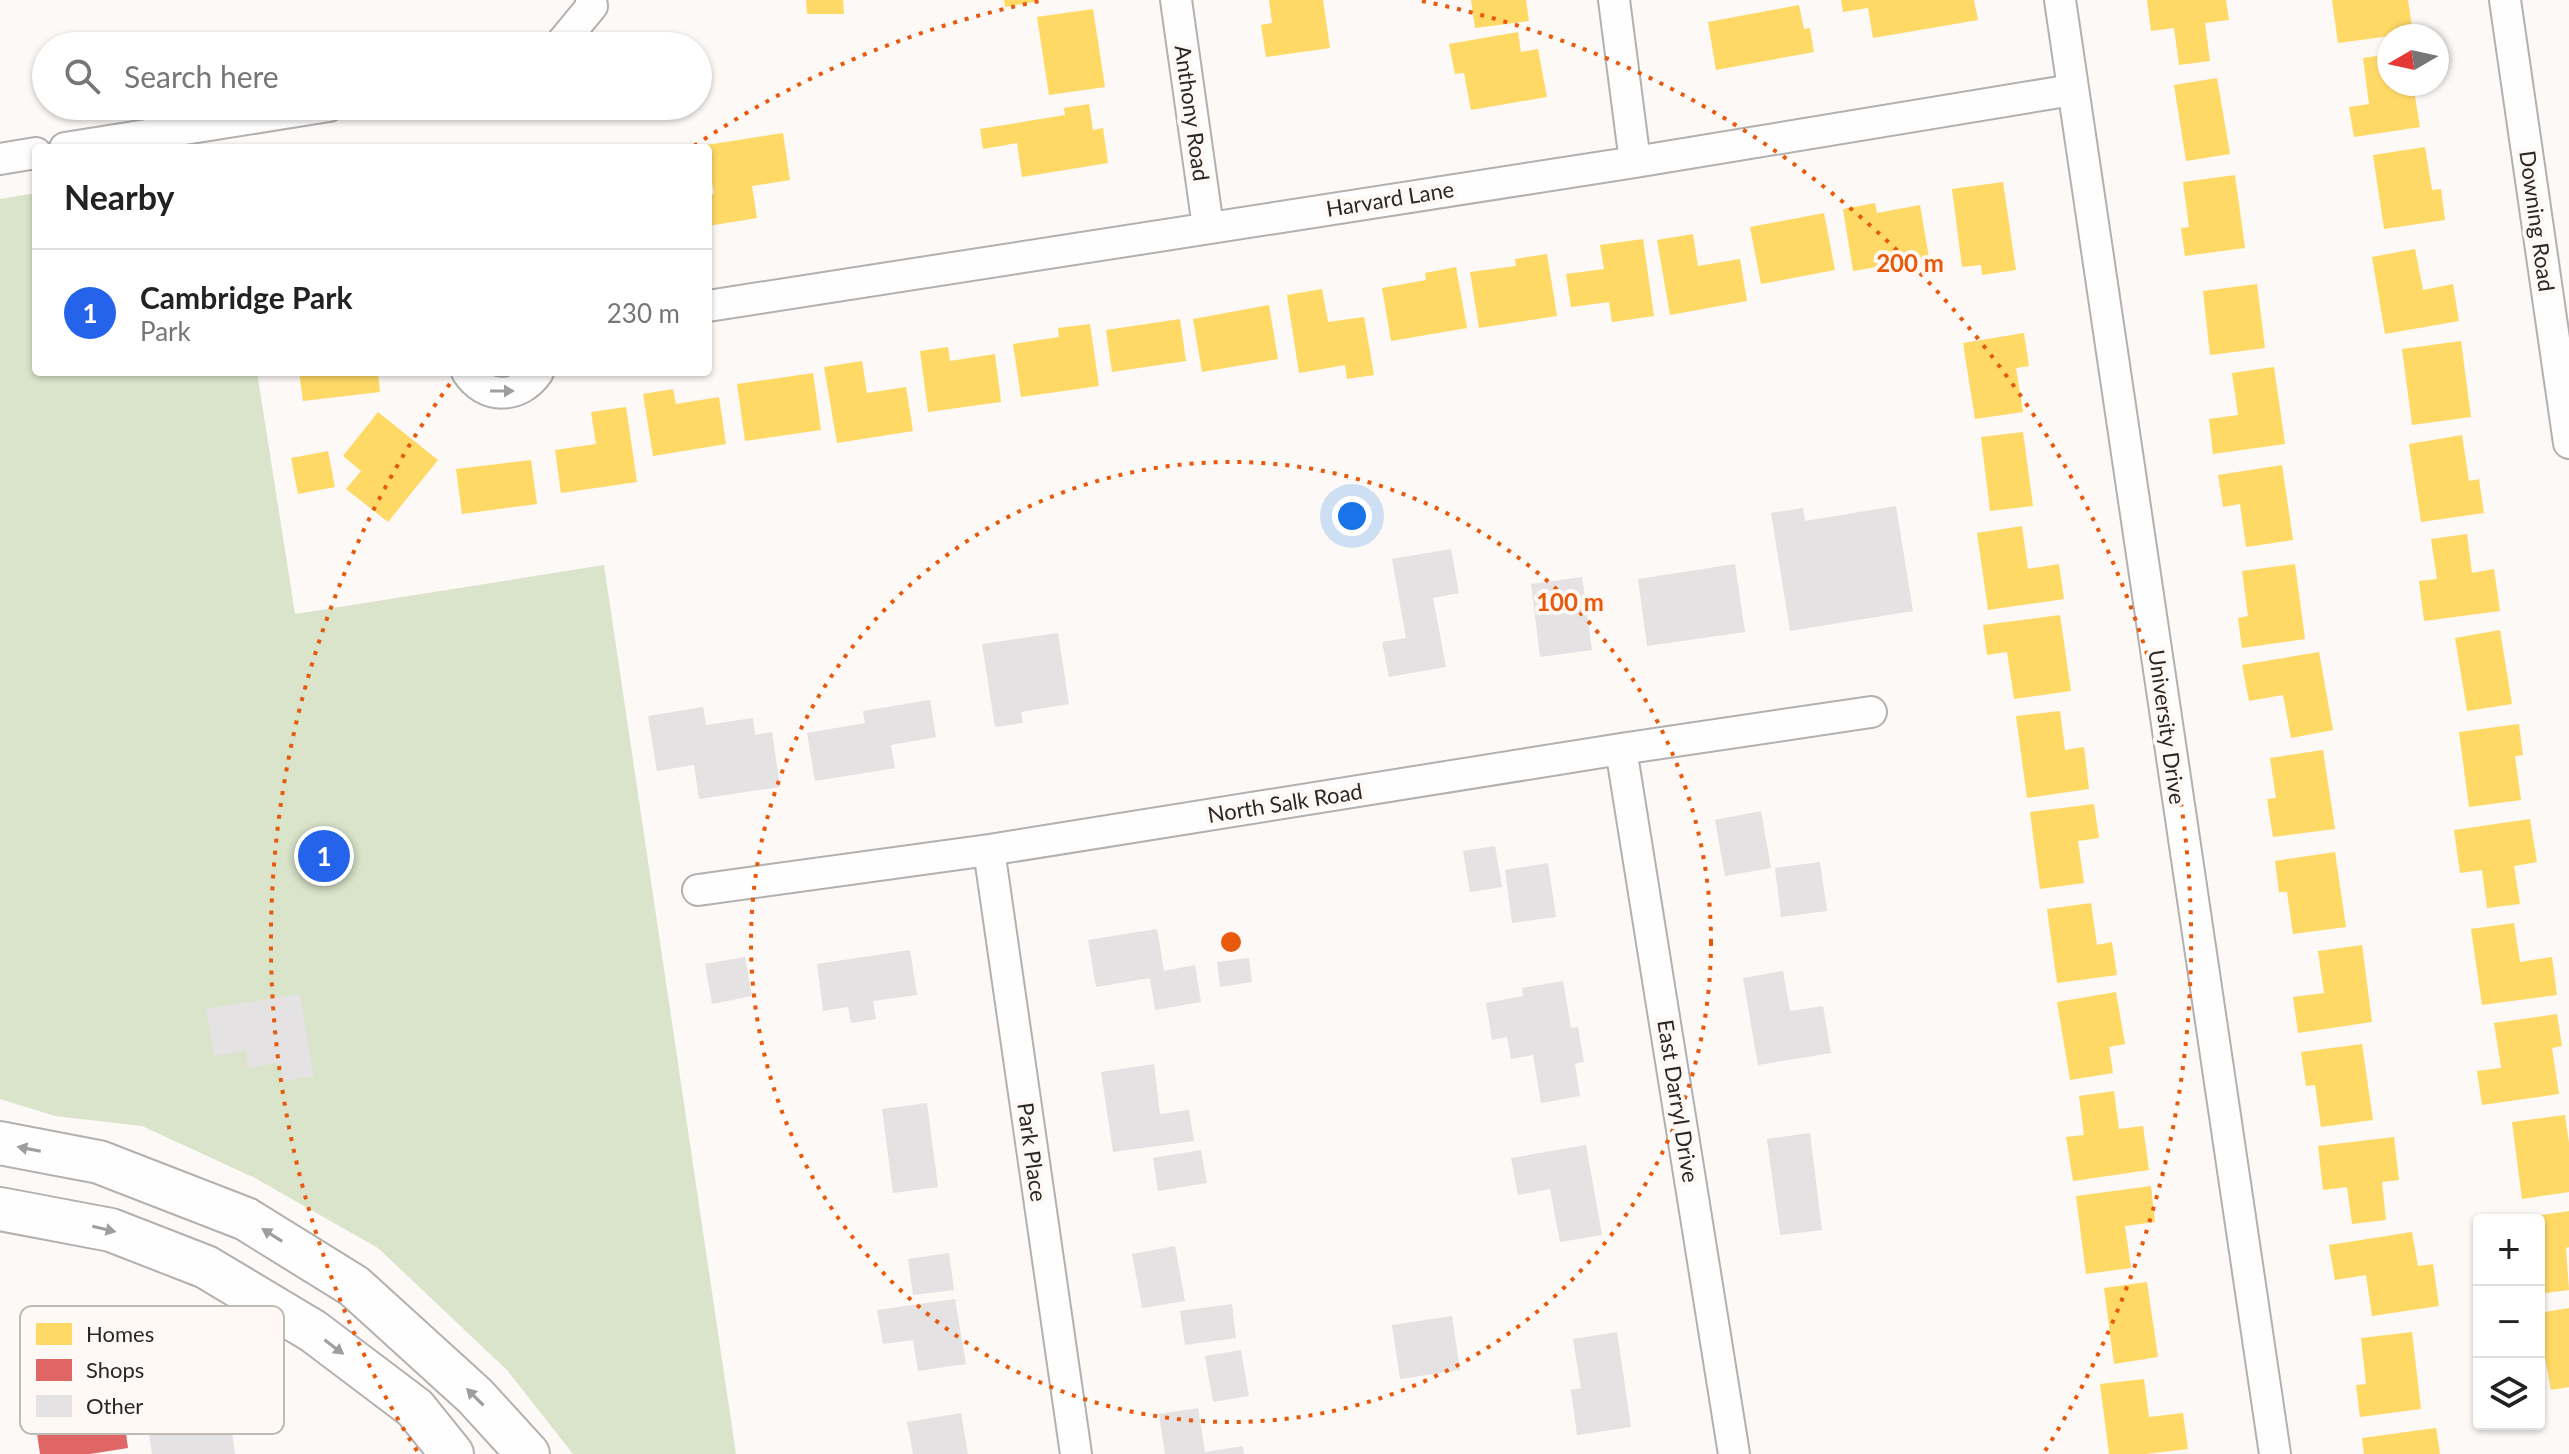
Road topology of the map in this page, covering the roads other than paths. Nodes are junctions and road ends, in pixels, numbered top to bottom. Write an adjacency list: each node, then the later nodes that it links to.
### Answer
1 (591, 0): 6 (street)
2 (1176, 0): 13 (street, Anthony Road)
3 (1614, 0): 12 (street)
4 (2060, 0): 7 (street, University Drive)
5 (2505, 0): 17 (street, Downing Road)
6 (571, 32)
7 (2072, 90): 12 (street, Harvard Lane); 30 (street, University Drive)
8 (241, 120): 9 (street)
9 (90, 144)
10 (32, 154): 11 (street)
11 (0, 159)
12 (1635, 162): 13 (street, Harvard Lane)
13 (1208, 227): 14 (street, Harvard Lane)
14 (712, 305)
15 (470, 376): 16 (street, one-way to 16)
16 (535, 376)
17 (2569, 443)
18 (1871, 712): 19 (street, North Salk Road)
19 (1621, 749): 20 (street, North Salk Road); 29 (street, East Darryl Drive)
20 (989, 850): 21 (street, North Salk Road); 28 (street, Park Place)
21 (698, 890)
22 (0, 1143): 27 (main road, one-way to 22)
23 (0, 1209): 24 (main road, one-way to 24)
24 (271, 1306)
25 (284, 1314): 26 (main road, one-way to 26)
26 (452, 1454)
27 (528, 1454)
28 (1076, 1454)
29 (1734, 1454)
30 (2275, 1454)

